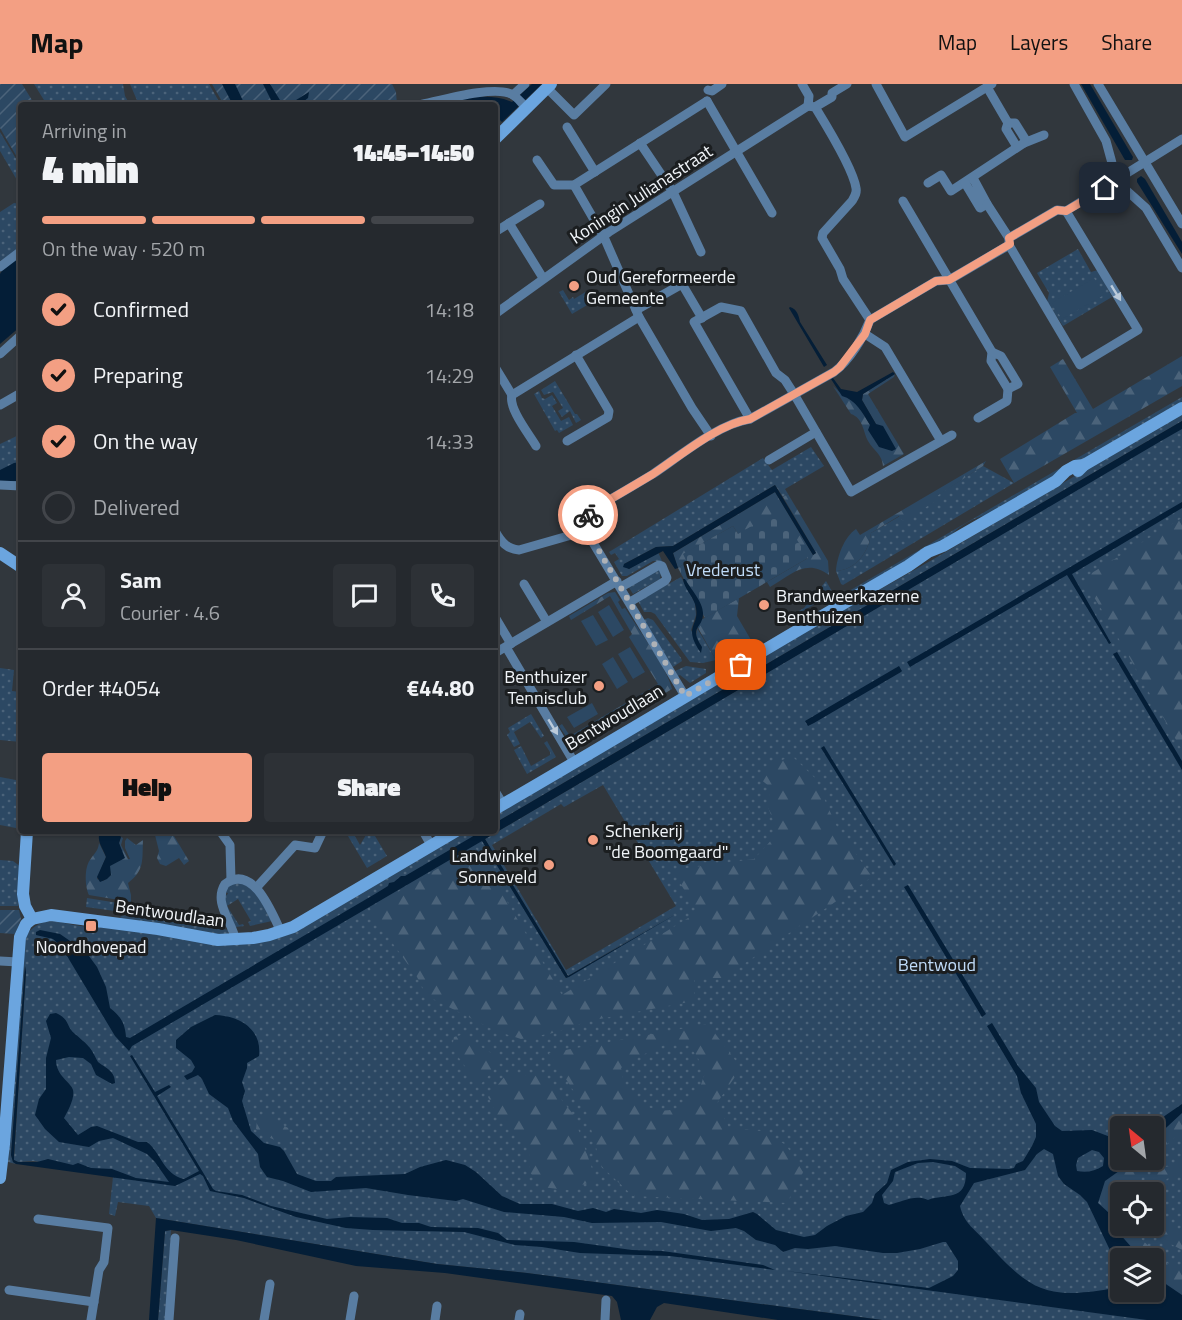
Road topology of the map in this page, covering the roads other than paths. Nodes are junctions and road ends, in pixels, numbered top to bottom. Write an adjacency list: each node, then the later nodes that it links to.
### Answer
1 (525, 84): 12 (street)
2 (606, 84): 9 (street)
3 (722, 84): 11 (street)
4 (801, 84): 15 (street)
5 (847, 84): 15 (street, Koningin Julianastraat)
6 (876, 84): 10 (street)
7 (1074, 84): 26 (street)
8 (1098, 84): 24 (street)
9 (549, 86): 12 (main road)
10 (990, 86): 21 (street)
11 (705, 87): 13 (street)
12 (519, 101): 14 (street); 17 (main road)
13 (707, 101): 20 (street); 22 (street)
14 (434, 102)
15 (812, 106): 22 (street, Koningin Julianastraat); 49 (street)
16 (567, 128): 25 (street)
17 (498, 134)
18 (1044, 135): 21 (street)
19 (1182, 139): 24 (street)
20 (640, 143): 25 (street); 30 (street)
21 (1021, 145): 27 (street)
22 (738, 151): 30 (street, Koningin Julianastraat); 34 (street)
23 (537, 160): 29 (street)
24 (1146, 161): 26 (street); 36 (street)
25 (595, 172): 29 (street)
26 (1119, 179): 33 (street); 43 (street)
27 (969, 181): 28 (street); 39 (street)
28 (928, 183)
29 (574, 185): 38 (street)
30 (673, 192): 38 (street, Koningin Julianastraat); 40 (street)
31 (903, 201): 45 (street)
32 (540, 204): 35 (street)
33 (1066, 211): 39 (street); 39 (street, one-way to 39)
34 (772, 213)
35 (509, 223): 37 (street); 44 (street)
36 (1182, 224)
37 (498, 230)
38 (604, 237): 44 (street, Koningin Julianastraat); 47 (street)
39 (1009, 241): 45 (street)
40 (701, 252)
41 (18, 253): 42 (street)
42 (0, 267)
43 (1182, 268)
44 (543, 278): 46 (street, Koningin Julianastraat)
45 (949, 280): 49 (street); 52 (street)
46 (498, 312)
47 (638, 314): 48 (street); 54 (street); 68 (street)
48 (698, 320): 59 (street); 65 (street)
49 (870, 320): 50 (street)
50 (865, 334): 59 (street); 70 (street)
51 (18, 338): 53 (street)
52 (992, 352): 57 (street); 58 (street)
53 (0, 354)
54 (576, 355): 61 (street); 69 (street)
55 (498, 372): 61 (street)
56 (1028, 378): 57 (street)
57 (1018, 384): 58 (street)
58 (1008, 389): 64 (street)
59 (794, 394): 65 (street); 66 (street)
60 (18, 395): 62 (street)
61 (512, 395): 71 (street)
62 (0, 405)
63 (1182, 408): 86 (main road, Bentwoudlaan)
64 (978, 418)
65 (750, 419): 68 (street)
66 (816, 432): 70 (street); 72 (street)
67 (952, 435): 70 (street)
68 (711, 436): 75 (street)
69 (567, 441)
70 (941, 441)
71 (536, 446)
72 (769, 460)
73 (0, 485): 74 (street)
74 (18, 486)
75 (584, 534): 76 (street); 80 (street)
76 (498, 535)
77 (0, 553): 78 (main road)
78 (18, 565)
79 (524, 584): 82 (street)
80 (619, 584): 81 (street); 81 (street); 82 (street)
81 (630, 602): 86 (street)
82 (547, 622): 84 (street)
83 (498, 623): 84 (street)
84 (508, 645): 85 (street); 87 (street, one-way to 87)
85 (498, 651)
86 (685, 696): 87 (main road, Bentwoudlaan)
87 (574, 762): 88 (main road, Bentwoudlaan)
88 (499, 807)
89 (27, 834): 99 (main road)
90 (222, 834): 95 (street)
91 (232, 834): 95 (street)
92 (322, 834): 98 (street)
93 (425, 834): 96 (street)
94 (451, 834): 96 (main road, Bentwoudlaan)
95 (228, 841): 97 (street)
96 (431, 845): 100 (main road, Bentwoudlaan)
97 (231, 880): 98 (street); 101 (street)
98 (256, 888): 100 (street)
99 (32, 919): 101 (main road, Bentwoudlaan); 103 (main road)
100 (281, 932): 101 (main road, Bentwoudlaan)
101 (236, 940)
102 (0, 961): 103 (street)
103 (18, 962): 104 (main road)
104 (0, 1178)
105 (38, 1219): 111 (street)
106 (175, 1238): 114 (street)
107 (270, 1284): 115 (street)
108 (9, 1290): 111 (street)
109 (354, 1296): 116 (street)
110 (606, 1300): 118 (street)
111 (94, 1302): 113 (street)
112 (437, 1306): 117 (street)
113 (91, 1320)
114 (169, 1320)
115 (264, 1320)
116 (350, 1320)
117 (435, 1320)
118 (605, 1320)

